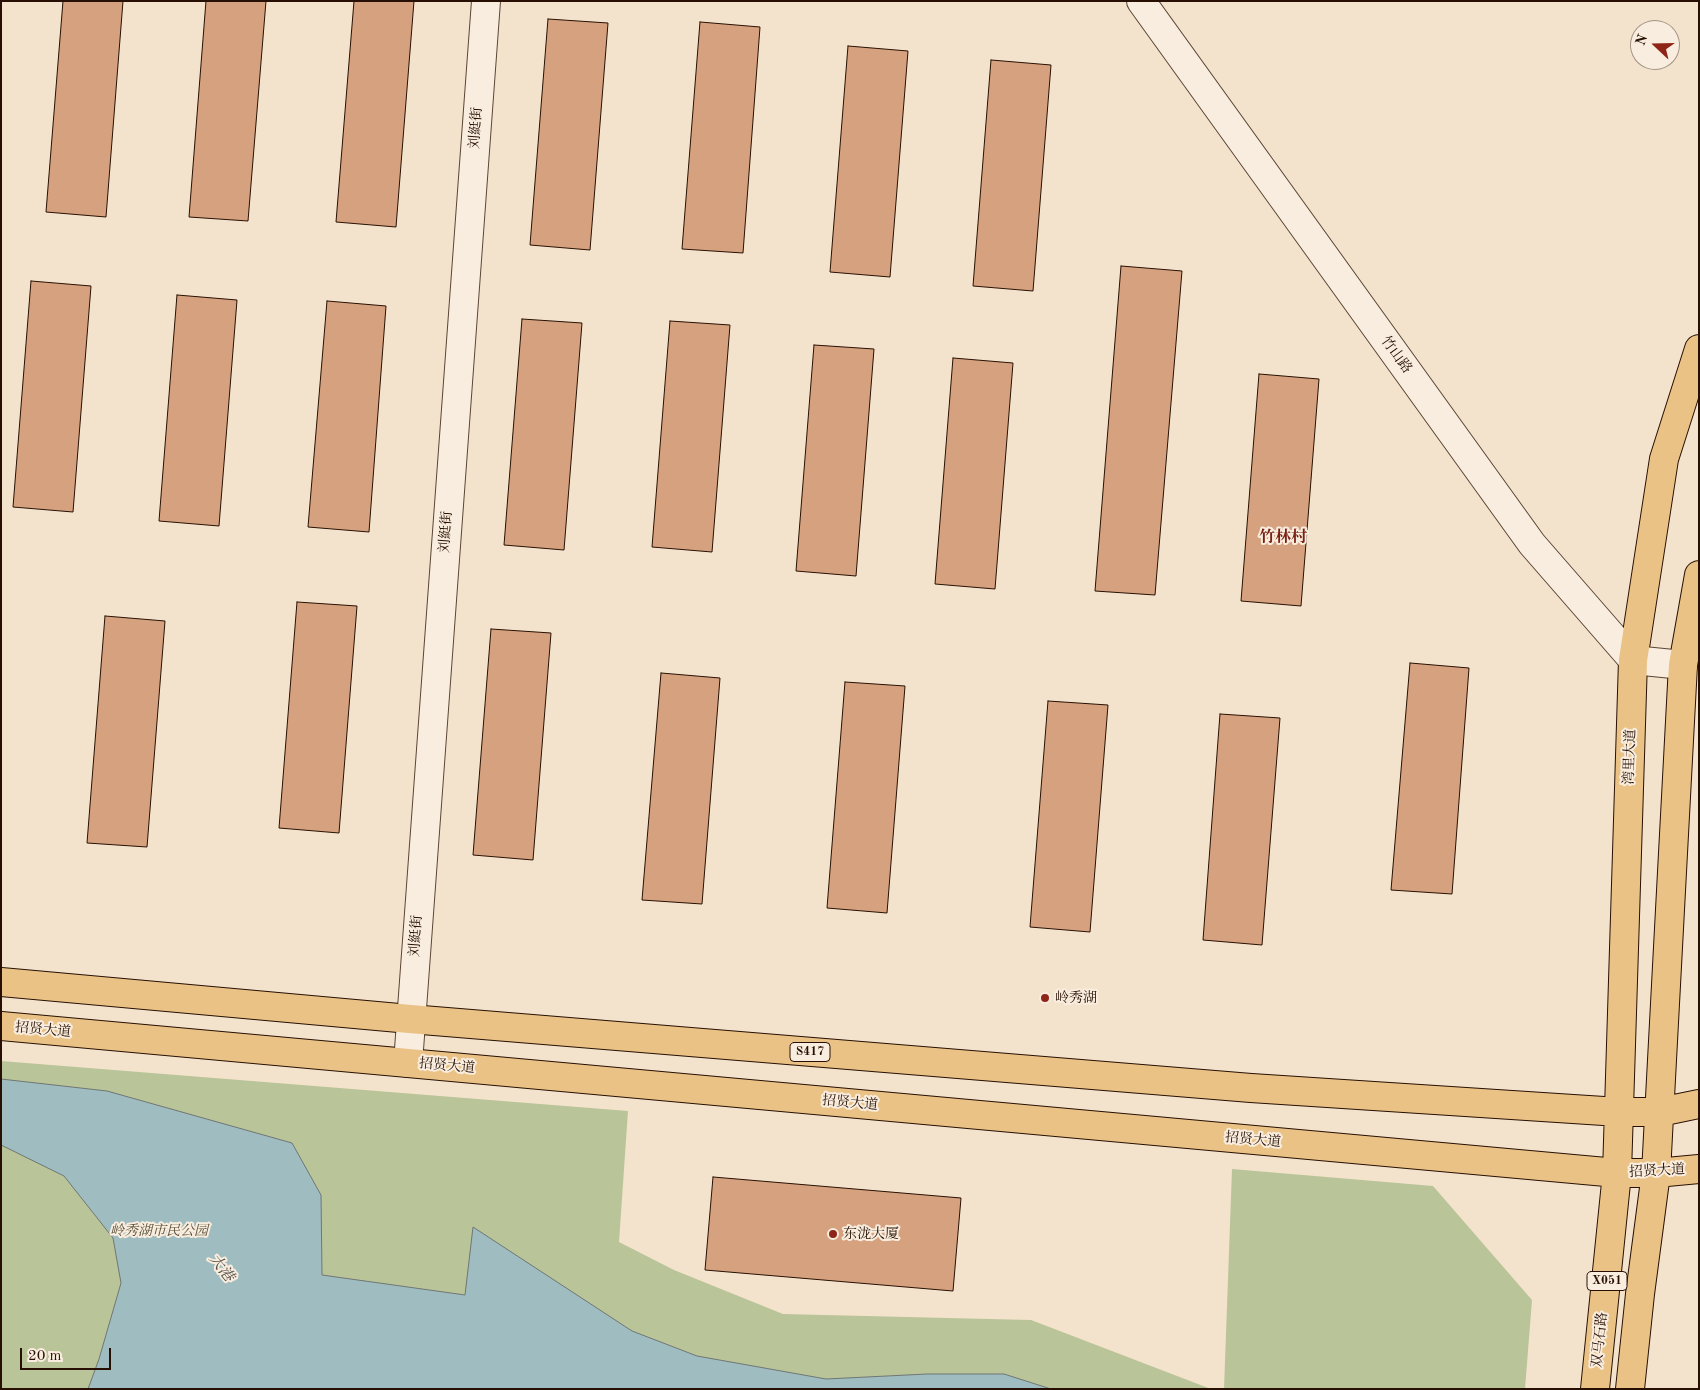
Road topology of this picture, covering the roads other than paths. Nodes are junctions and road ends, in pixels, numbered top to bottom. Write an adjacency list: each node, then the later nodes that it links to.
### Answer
1 (486, 1): 8 (street, 刘綎街)
2 (1141, 1): 5 (street, 竹山路)
3 (1699, 349): 5 (main road, 湾里大道)
4 (1699, 575): 6 (main road)
5 (1633, 660): 6 (street); 12 (main road, 湾里大道)
6 (1683, 665): 13 (main road)
7 (1, 982): 8 (main road, S417)
8 (410, 1019): 10 (street, 刘綎街); 12 (main road, S417)
9 (1, 1026): 10 (main road, 招贤大道)
10 (408, 1063): 15 (main road, 招贤大道)
11 (1699, 1104): 13 (main road)
12 (1619, 1112): 13 (main road); 15 (main road, 湾里大道)
13 (1660, 1112): 16 (main road)
14 (1699, 1169): 16 (main road, 招贤大道)
15 (1617, 1173): 16 (main road, 招贤大道); 17 (main road, 双马石路 / X051)
16 (1656, 1174): 18 (main road, X051)
17 (1595, 1389)
18 (1630, 1389)

